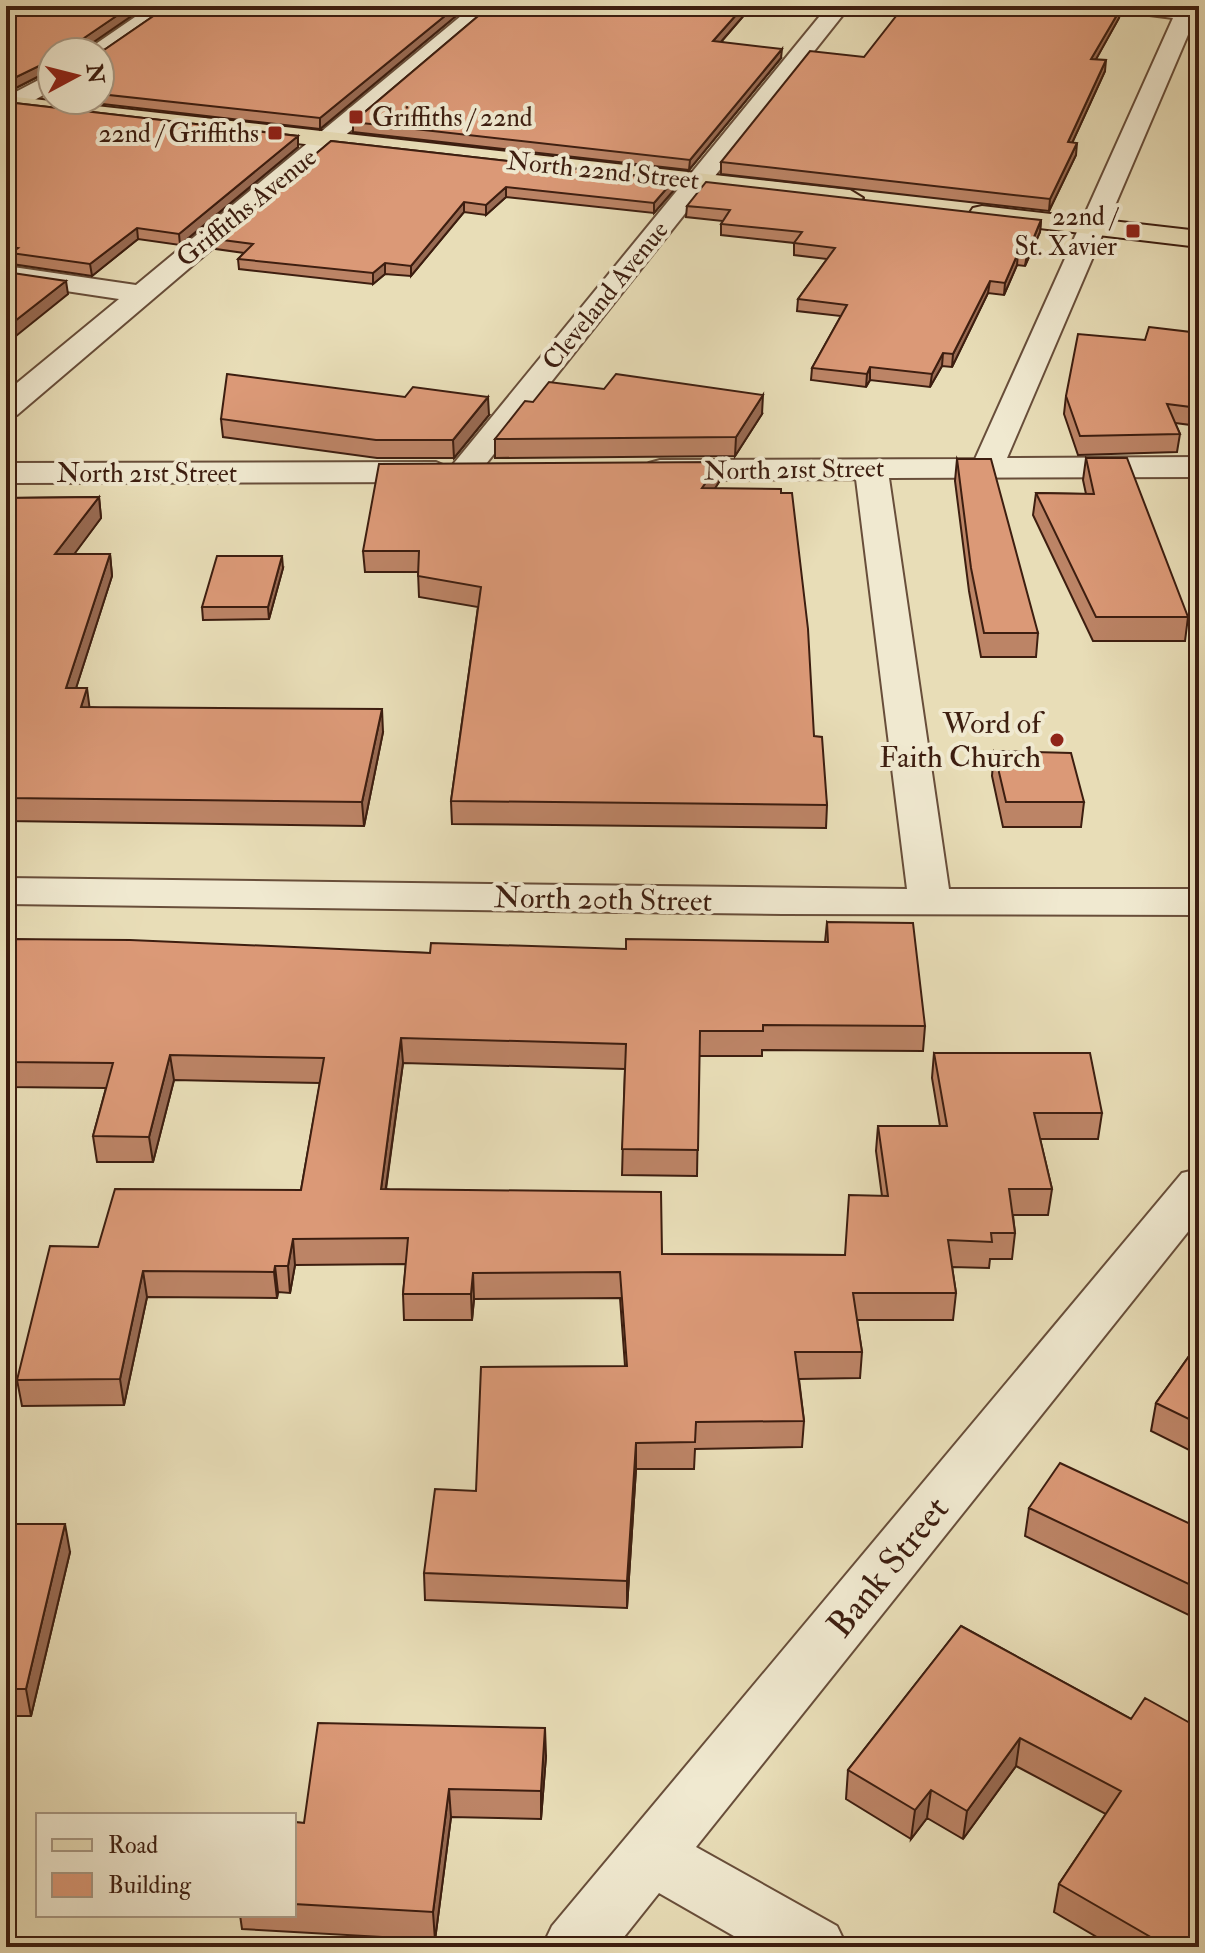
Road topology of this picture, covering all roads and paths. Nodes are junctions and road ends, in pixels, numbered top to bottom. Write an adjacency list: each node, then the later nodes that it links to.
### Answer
1 (166, 6): 5 (street)
2 (486, 6): 8 (street, Griffiths Avenue)
3 (839, 6): 9 (street, Cleveland Avenue)
4 (1126, 6): 12 (street)
5 (116, 38)
6 (36, 89): 7 (street)
7 (8, 104): 8 (main road, North 22nd Street)
8 (329, 139): 9 (main road, North 22nd Street); 15 (street, Griffiths Avenue)
9 (697, 181): 10 (main road, North 22nd Street); 21 (street, Cleveland Avenue)
10 (883, 202)
11 (960, 211): 12 (main road)
12 (1091, 226): 13 (main road); 17 (street)
13 (1199, 239)
14 (6, 274): 15 (street)
15 (141, 294): 16 (street, Griffiths Avenue)
16 (6, 408)
17 (988, 467): 18 (street, North 21st Street); 19 (street, North 21st Street)
18 (1199, 467)
19 (871, 468): 20 (street, North 21st Street); 25 (street)
20 (635, 471)
21 (463, 472): 22 (street, North 21st Street); 23 (street, North 21st Street)
22 (510, 472)
23 (6, 473)
24 (6, 891): 25 (street, North 20th Street)
25 (929, 899): 26 (street, North 20th Street)
26 (1199, 902)
27 (1199, 1185): 28 (street, Bank Street)
28 (651, 1855): 29 (street, Bank Street); 30 (street)
29 (575, 1947)
30 (814, 1947)

